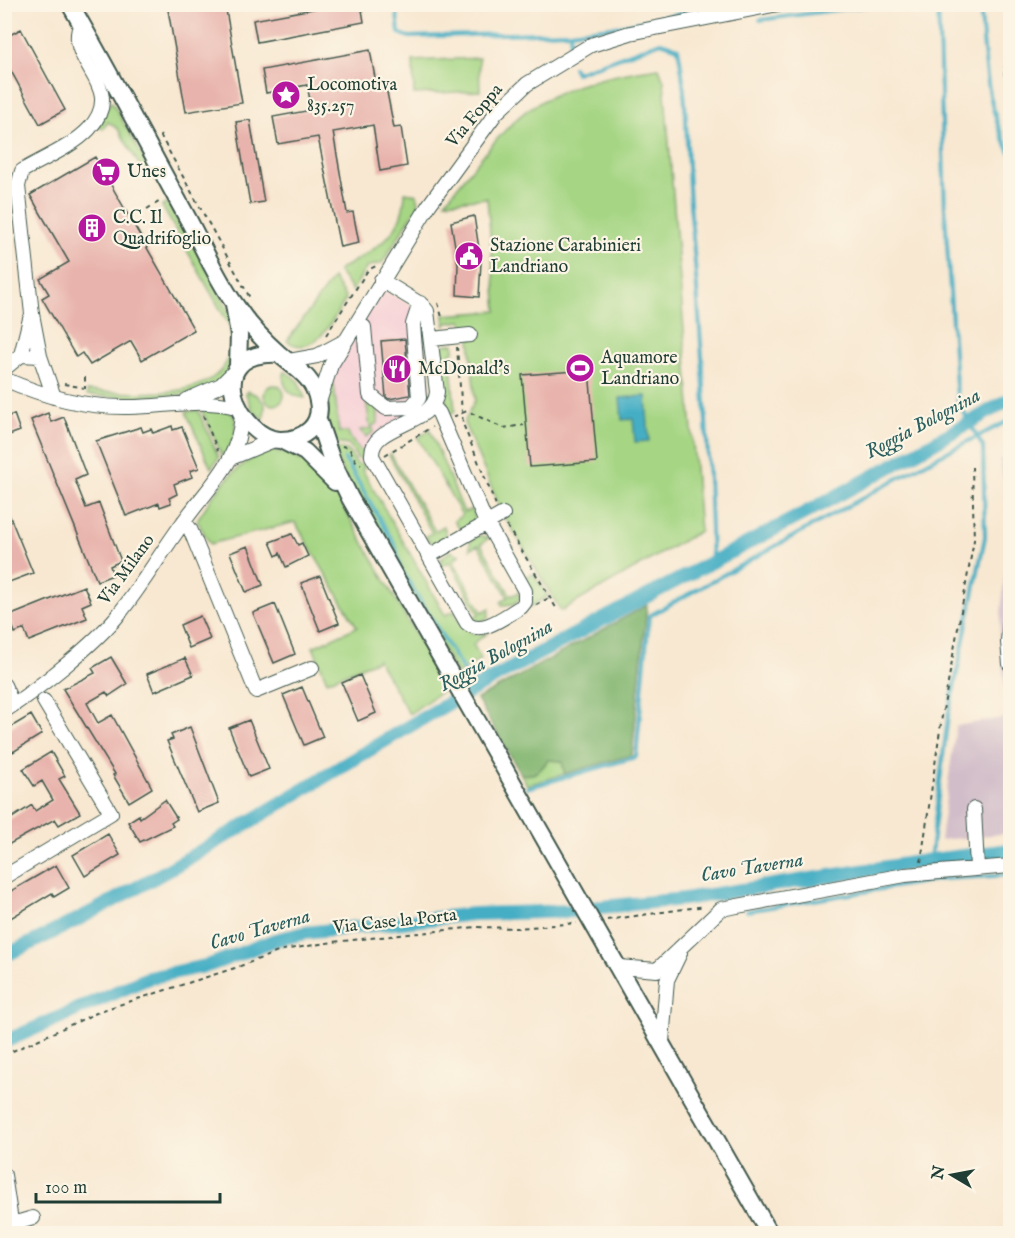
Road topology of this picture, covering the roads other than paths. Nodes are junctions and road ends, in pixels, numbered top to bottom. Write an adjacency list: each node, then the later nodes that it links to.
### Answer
1 (70, 4): 3 (main road)
2 (778, 4): 4 (street, Via Foppa)
3 (81, 23): 6 (main road); 7 (street)
4 (384, 276): 5 (street); 11 (street, Via Foppa)
5 (425, 301): 8 (street); 10 (street)
6 (234, 303): 14 (main road); 15 (main road)
7 (32, 314): 12 (street); 13 (street)
8 (364, 327)
9 (470, 335): 10 (street)
10 (438, 338): 21 (street)
11 (345, 341): 14 (street); 20 (street, Via Foppa)
12 (21, 355): 13 (street); 16 (street)
13 (40, 356): 18 (street)
14 (284, 357): 15 (main road); 20 (main road)
15 (237, 367): 19 (street); 22 (main road)
16 (4, 369)
17 (4, 379): 18 (street)
18 (54, 397): 19 (street)
19 (183, 402): 22 (street)
20 (319, 402): 23 (main road)
21 (433, 406): 29 (street); 30 (street)
22 (240, 411): 24 (main road); 25 (street, Via Milano)
23 (318, 420): 24 (main road); 26 (main road)
24 (277, 440): 25 (street, Via Milano); 26 (main road)
25 (229, 462): 28 (street, Via Milano)
26 (350, 498): 42 (main road)
27 (503, 514): 29 (street)
28 (184, 521): 33 (street); 36 (street, Via Milano)
29 (487, 523): 30 (street); 30 (street)
30 (429, 556)
31 (1011, 620): 32 (street)
32 (1011, 664)
33 (312, 668)
34 (4, 685): 36 (street)
35 (44, 701): 40 (street)
36 (9, 708)
37 (974, 809): 39 (street)
38 (1011, 866): 39 (street)
39 (977, 867): 41 (street)
40 (4, 877)
41 (685, 943): 42 (street); 43 (street)
42 (619, 967): 43 (main road)
43 (662, 1042): 47 (main road)
44 (4, 1175): 46 (street)
45 (33, 1218): 46 (street)
46 (11, 1229)
47 (770, 1233)

